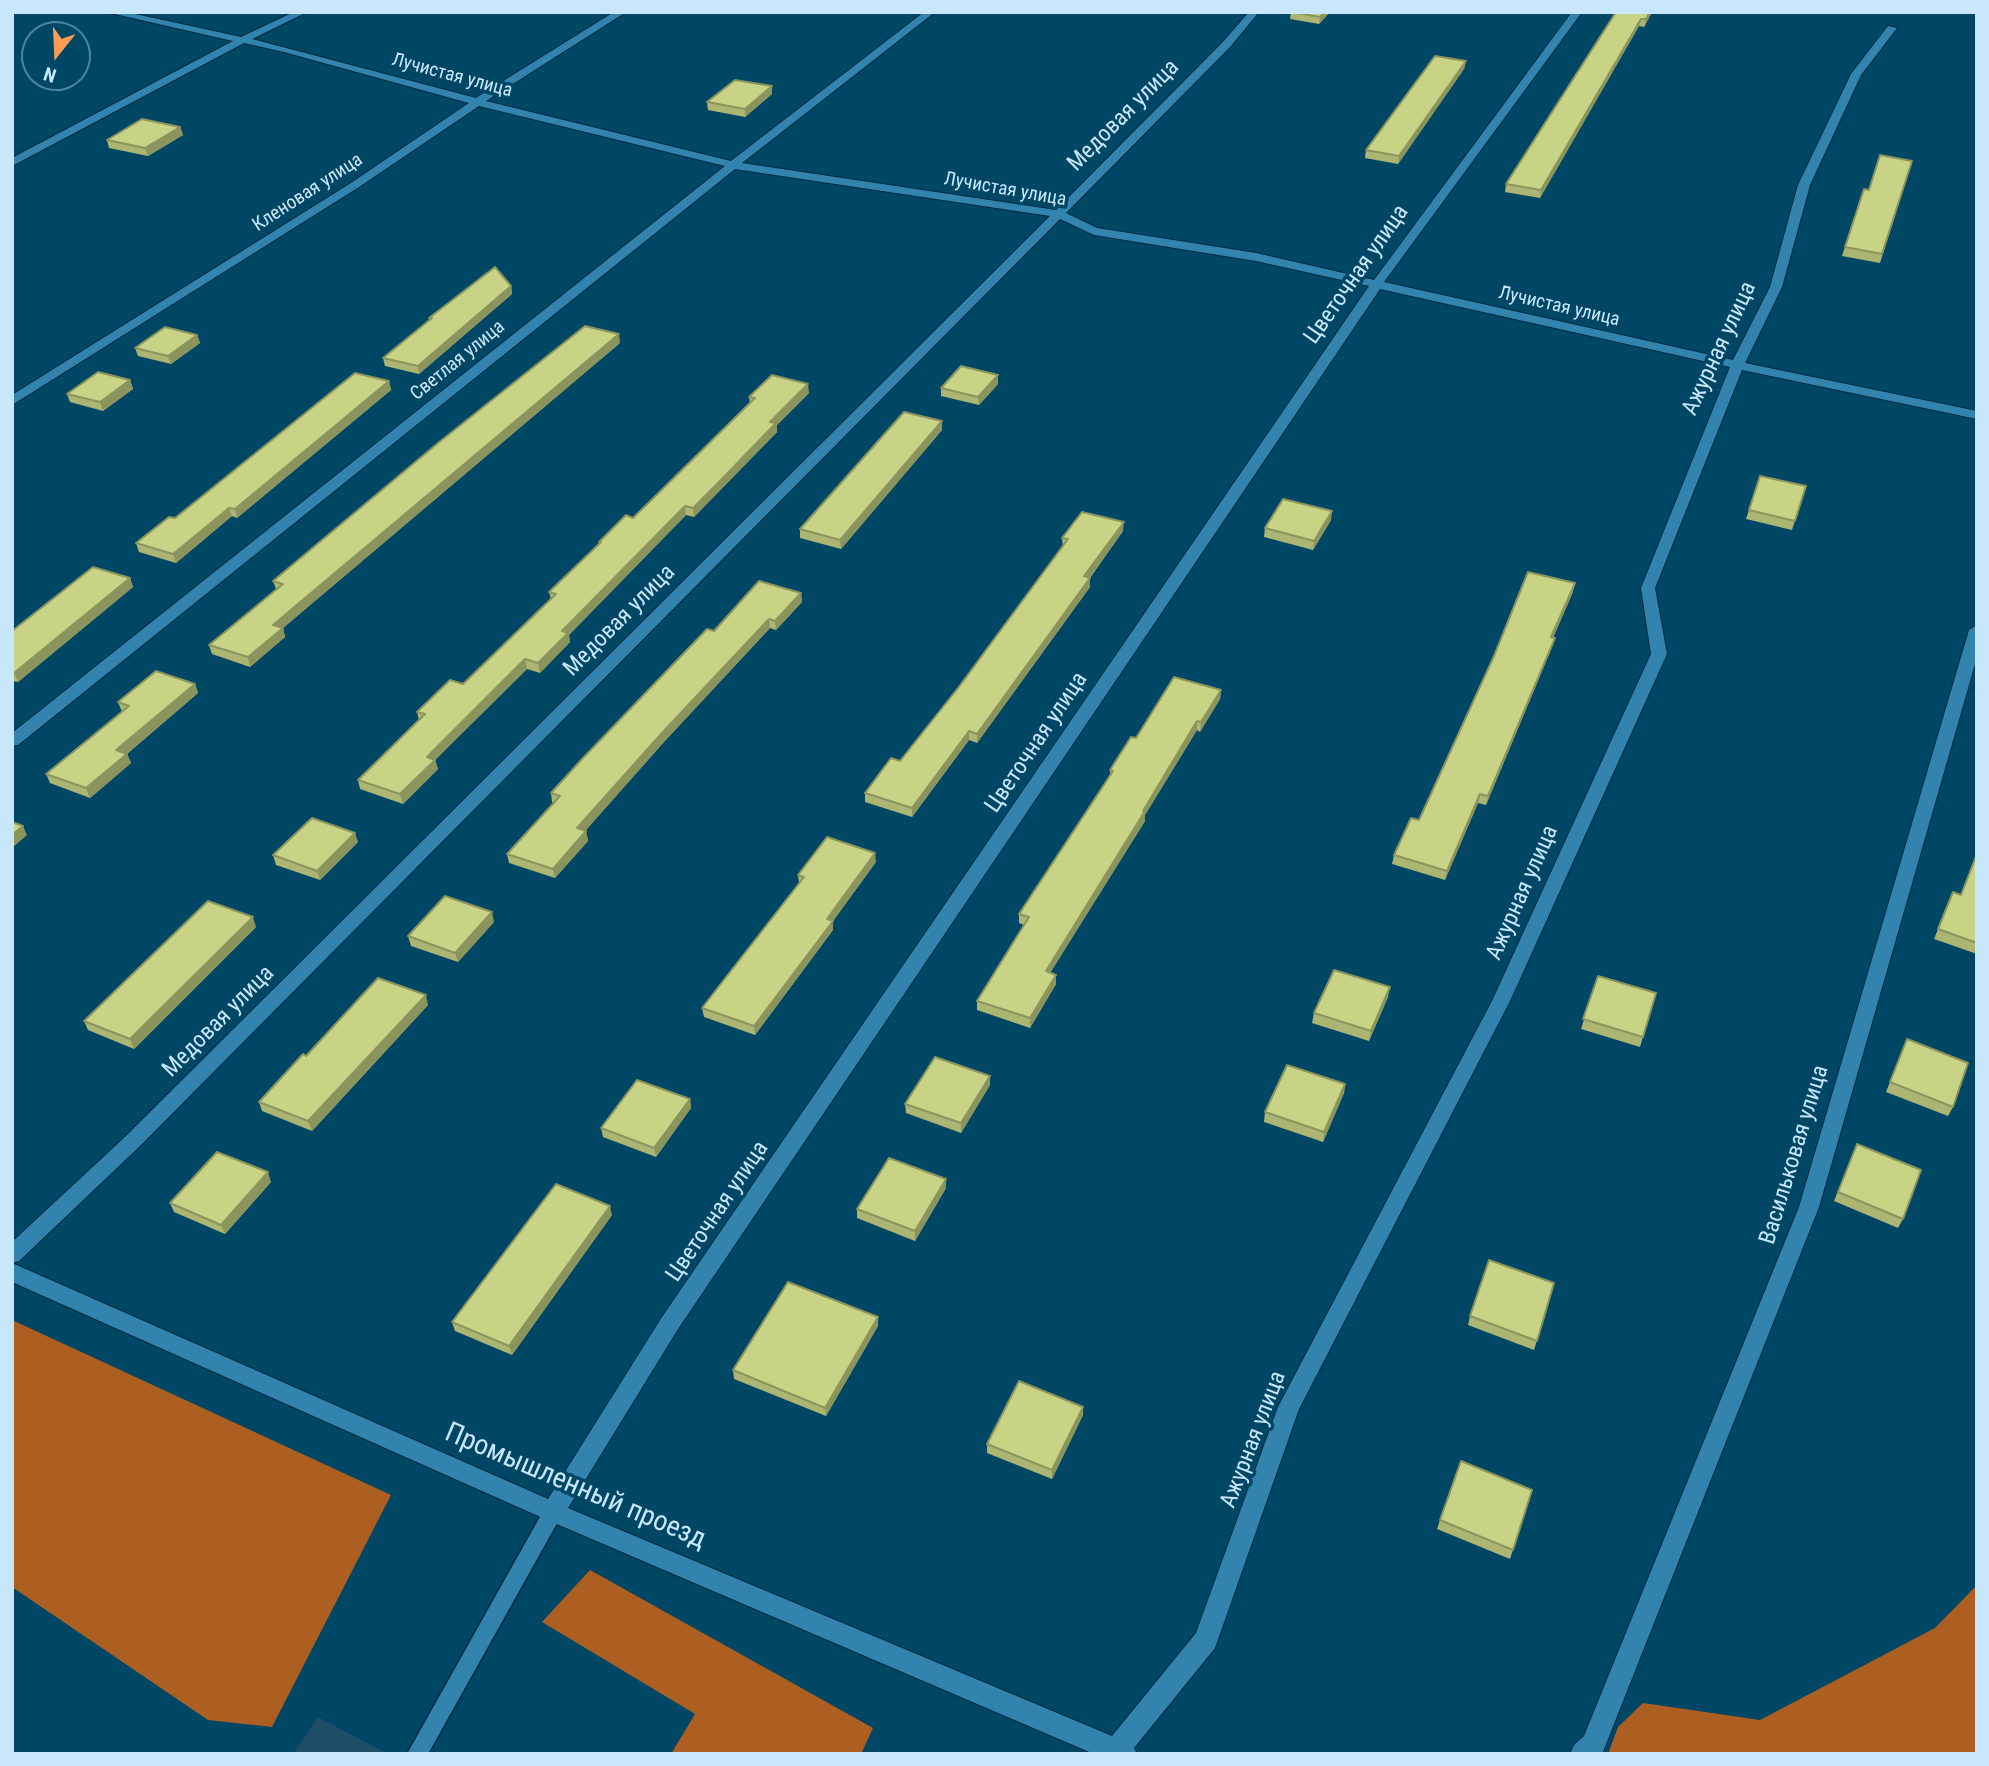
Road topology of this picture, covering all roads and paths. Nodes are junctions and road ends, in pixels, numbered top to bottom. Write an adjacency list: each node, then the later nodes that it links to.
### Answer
1 (111, 12): 8 (street, Лучистая улица)
2 (302, 12): 8 (street)
3 (621, 12): 9 (street, Кленовая улица)
4 (930, 12): 11 (street, Светлая улица)
5 (1254, 12): 12 (street, Медовая улица)
6 (1577, 12): 13 (street, Цветочная улица)
7 (1892, 27): 14 (street, Ажурная улица)
8 (242, 40): 9 (street, Лучистая улица); 10 (street)
9 (477, 102): 11 (street, Лучистая улица); 15 (street, Кленовая улица)
10 (12, 163)
11 (733, 165): 12 (street, Лучистая улица); 18 (street, Светлая улица)
12 (1059, 214): 13 (street, Лучистая улица); 19 (street, Медовая улица)
13 (1378, 283): 14 (street, Лучистая улица); 21 (street, Цветочная улица)
14 (1737, 365): 16 (street, Лучистая улица); 22 (street, Ажурная улица)
15 (12, 401)
16 (1977, 415)
17 (1977, 630): 24 (street, Васильковая улица)
18 (12, 741)
19 (12, 1255)
20 (12, 1272): 21 (street, Промышленный проезд)
21 (552, 1512): 22 (street, Промышленный проезд); 23 (lane)
22 (1120, 1752)
23 (416, 1754)
24 (1583, 1754)

